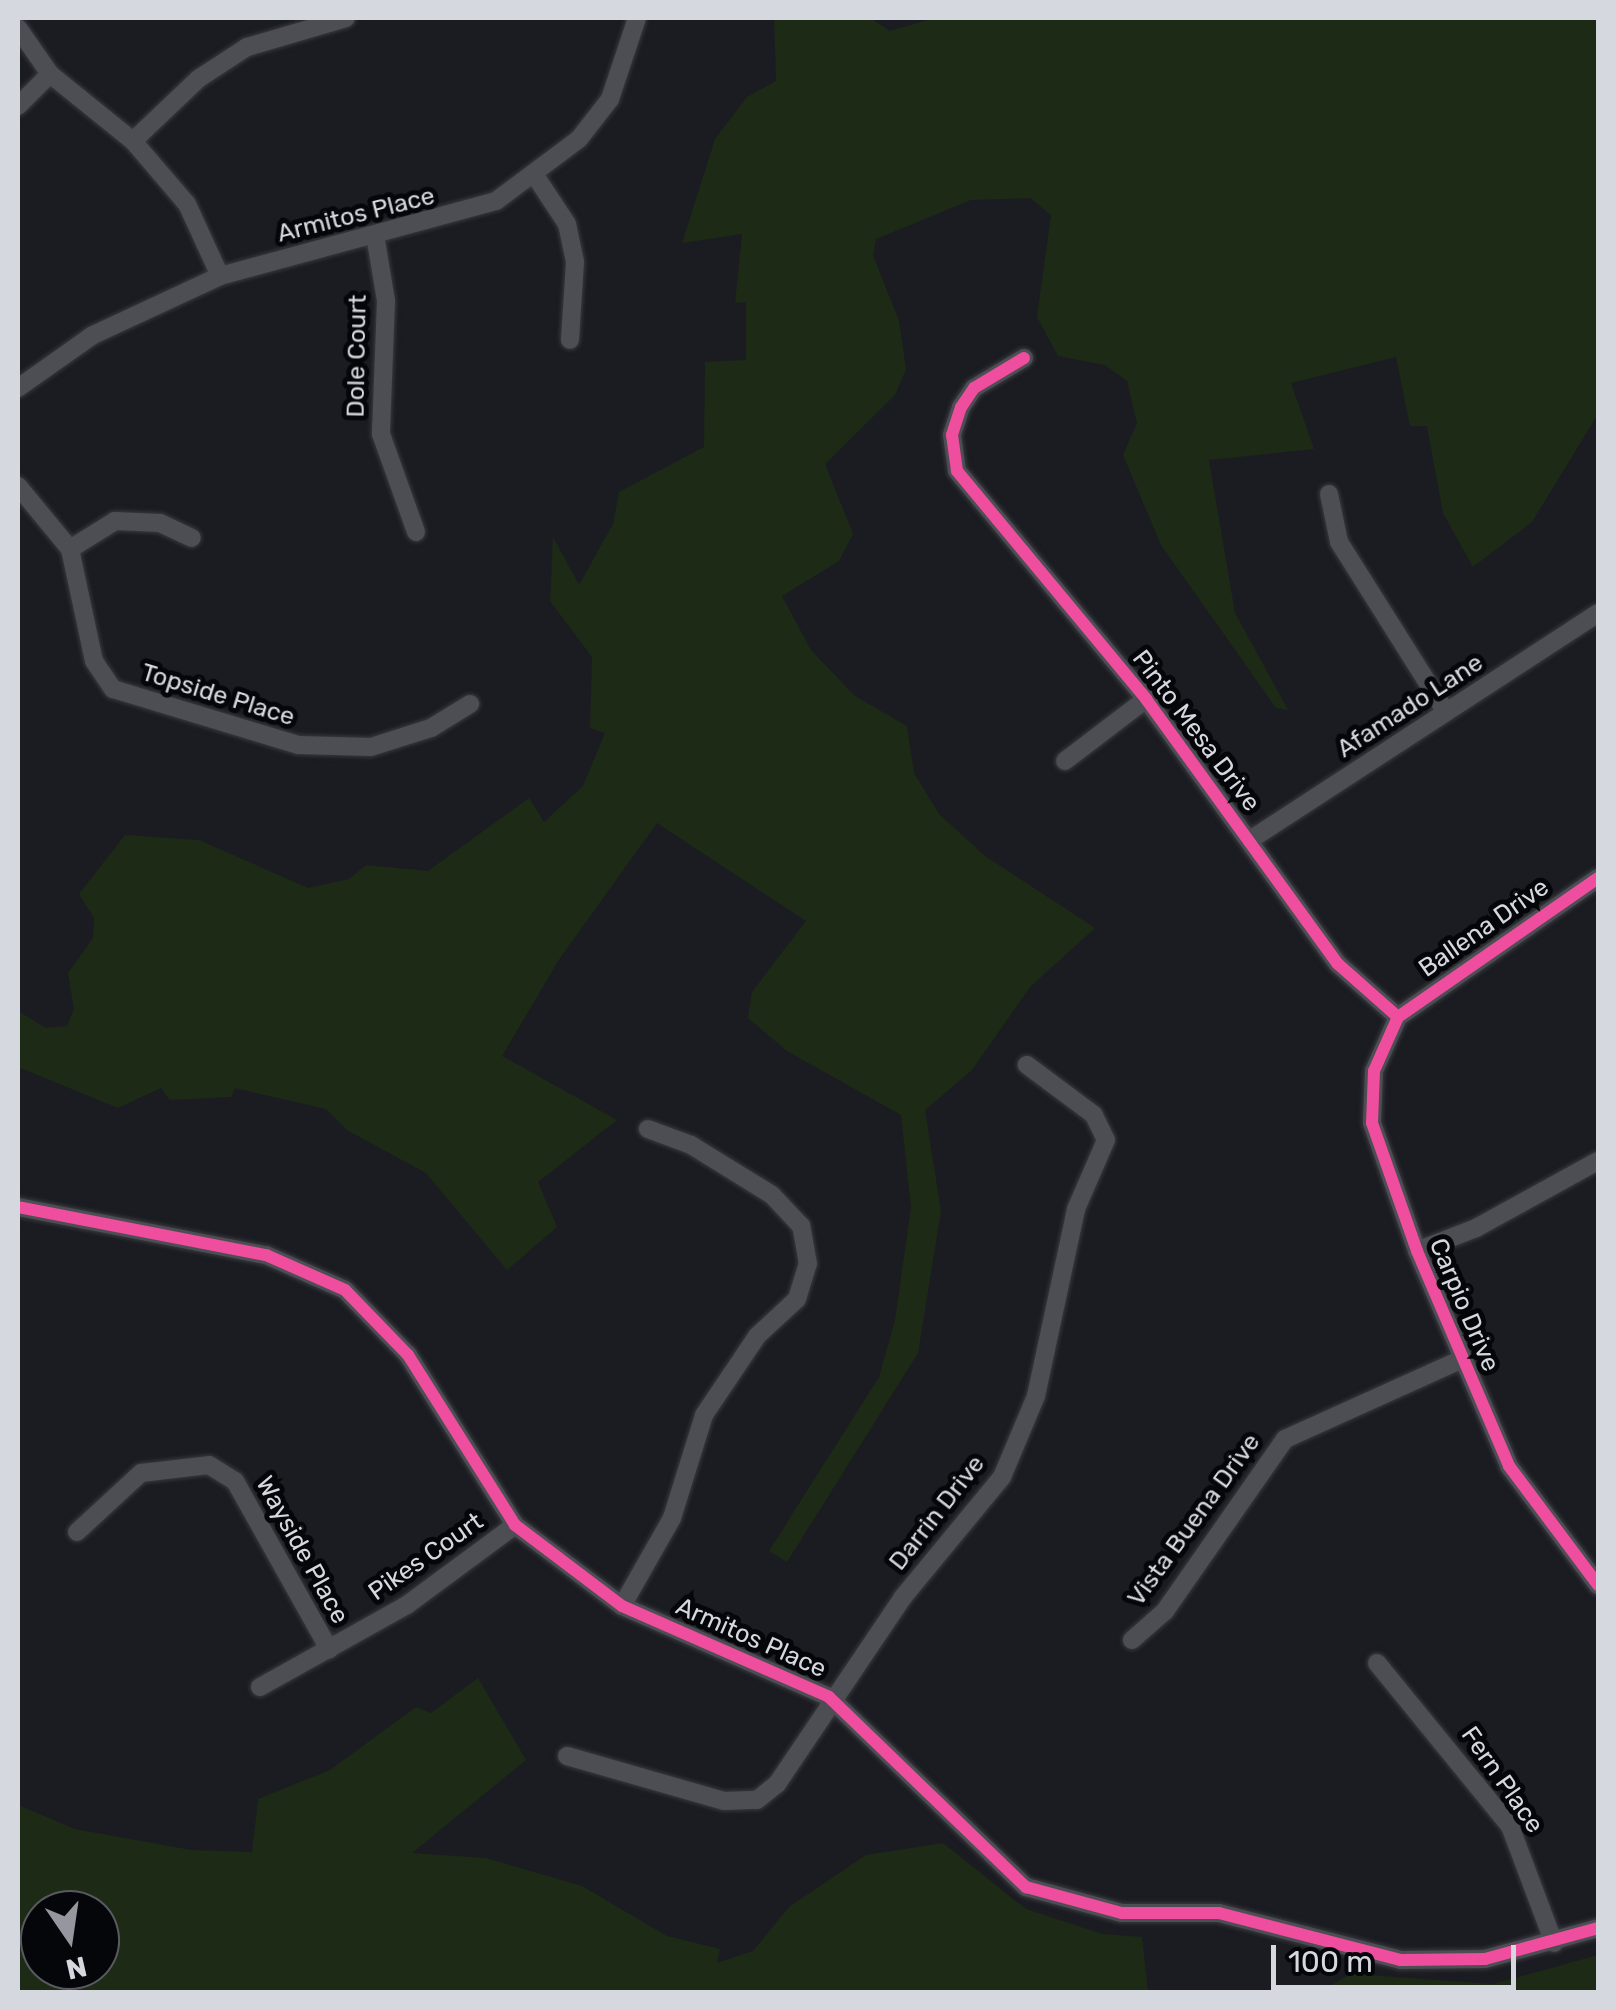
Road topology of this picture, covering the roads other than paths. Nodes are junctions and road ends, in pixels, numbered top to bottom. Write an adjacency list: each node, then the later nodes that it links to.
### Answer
1 (346, 18): 6 (street)
2 (637, 18): 7 (street, Armitos Place)
3 (18, 28): 4 (street)
4 (50, 74): 5 (street); 6 (street)
5 (18, 106)
6 (133, 142): 9 (street)
7 (536, 177): 8 (street, Armitos Place); 10 (street)
8 (376, 235): 9 (street, Armitos Place); 15 (street, Dole Court)
9 (220, 276): 12 (street, Armitos Place)
10 (570, 340)
11 (1024, 358): 19 (street, Pinto Mesa Drive)
12 (18, 388)
13 (18, 486): 17 (street, Topside Place)
14 (1329, 494): 21 (street)
15 (416, 532)
16 (192, 538): 17 (street)
17 (70, 549): 20 (street, Topside Place)
18 (1598, 613): 21 (street, Afamado Lane)
19 (1146, 699): 22 (street); 23 (street, Pinto Mesa Drive)
20 (470, 704)
21 (1446, 712): 23 (street, Afamado Lane)
22 (1064, 762)
23 (1250, 840): 25 (street, Pinto Mesa Drive)
24 (1598, 878): 25 (street, Ballena Drive)
25 (1398, 1018): 30 (street, Carpio Drive)
26 (1027, 1065): 40 (street, Darrin Drive)
27 (648, 1130): 35 (street)
28 (1598, 1162): 30 (street)
29 (18, 1207): 32 (street, Armitos Place)
30 (1417, 1250): 31 (street, Carpio Drive)
31 (1462, 1359): 34 (street, Carpio Drive); 36 (street, Vista Buena Drive)
32 (515, 1525): 35 (street, Armitos Place); 37 (street, Pikes Court)
33 (77, 1532): 37 (street, Wayside Place)
34 (1598, 1584)
35 (622, 1606): 40 (street, Armitos Place)
36 (1132, 1640)
37 (329, 1650): 39 (street, Pikes Court)
38 (1376, 1663): 43 (street, Fern Place)
39 (260, 1687)
40 (829, 1697): 41 (street, Darrin Drive); 43 (street, Armitos Place)
41 (568, 1756)
42 (1598, 1928): 43 (street, Armitos Place)
43 (1554, 1944)

